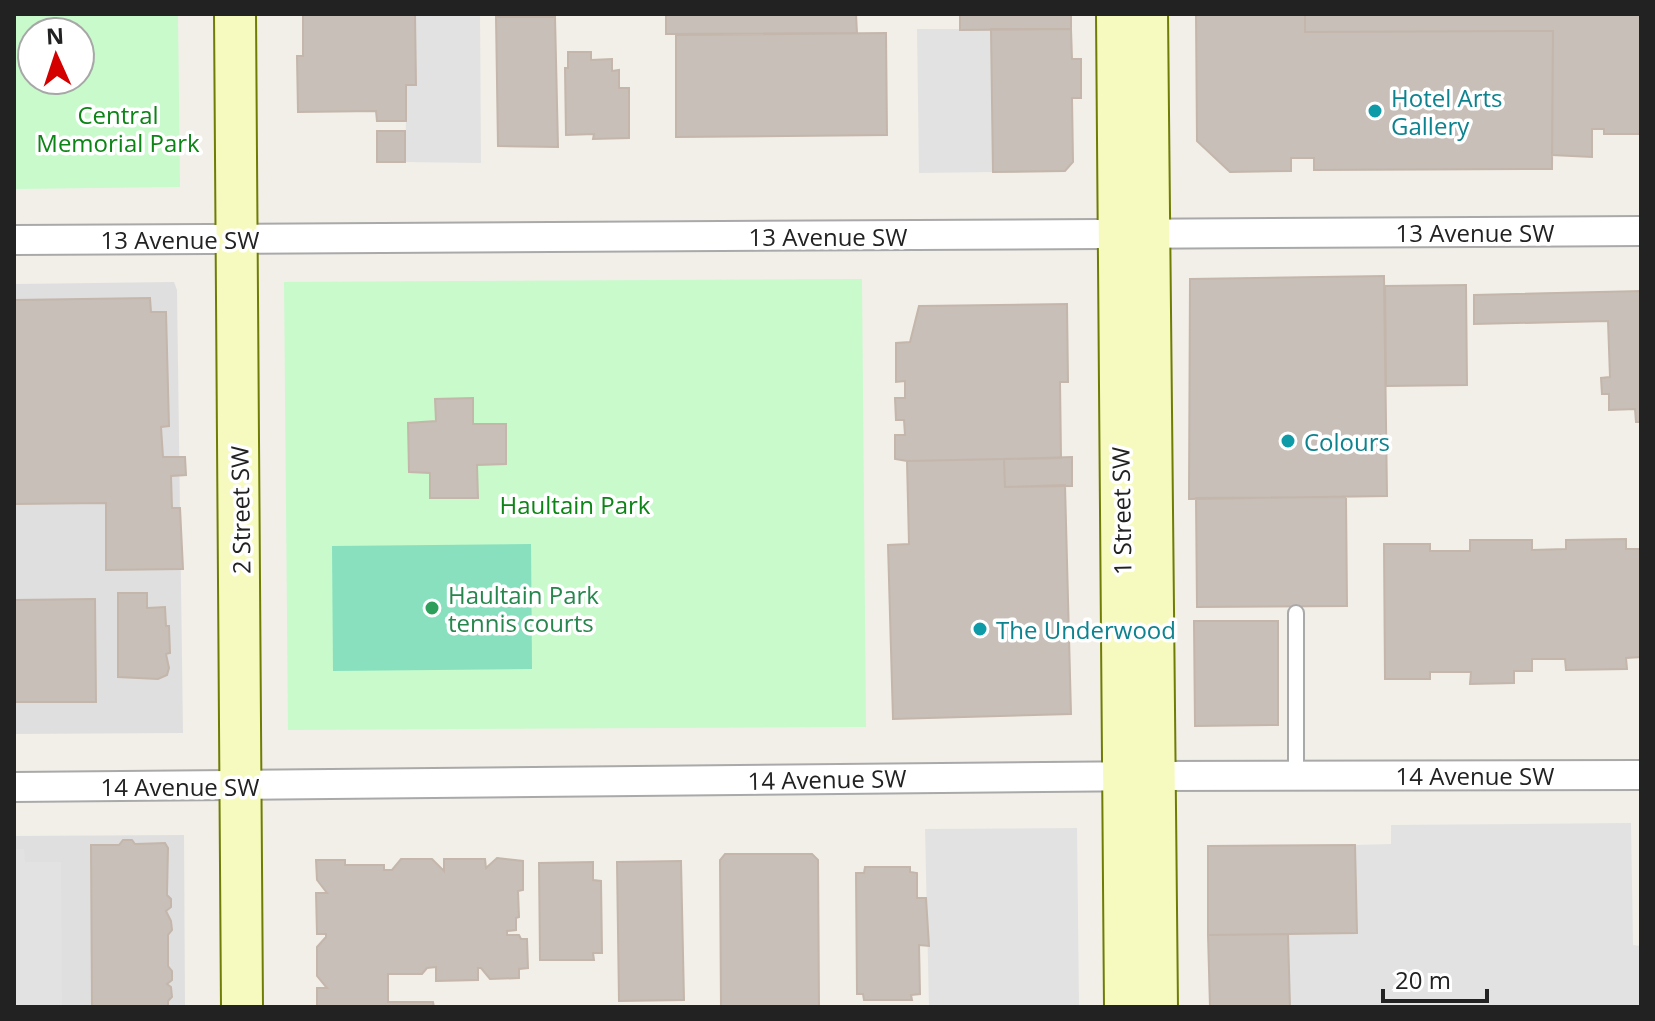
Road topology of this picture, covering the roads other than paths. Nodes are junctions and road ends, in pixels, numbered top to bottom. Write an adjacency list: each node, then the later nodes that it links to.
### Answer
1 (235, 14): 6 (street, 2 Street SW)
2 (1117, 14): 5 (street, 1 Street SW)
3 (1147, 14): 5 (street, 1 Street SW)
4 (1641, 231): 5 (street, 13 Avenue SW)
5 (1133, 234): 6 (street, 13 Avenue SW); 11 (street, 1 Street SW)
6 (236, 239): 7 (street, 13 Avenue SW); 12 (street, 2 Street SW)
7 (14, 240)
8 (1296, 613): 9 (lane)
9 (1296, 775): 10 (street, 14 Avenue SW); 11 (street, 14 Avenue SW)
10 (1641, 775)
11 (1140, 776): 12 (street, 14 Avenue SW); 15 (street, 1 Street SW); 16 (street, 1 Street SW)
12 (242, 785): 13 (street, 14 Avenue SW); 14 (street, 2 Street SW)
13 (14, 787)
14 (242, 1007)
15 (1125, 1007)
16 (1157, 1007)

